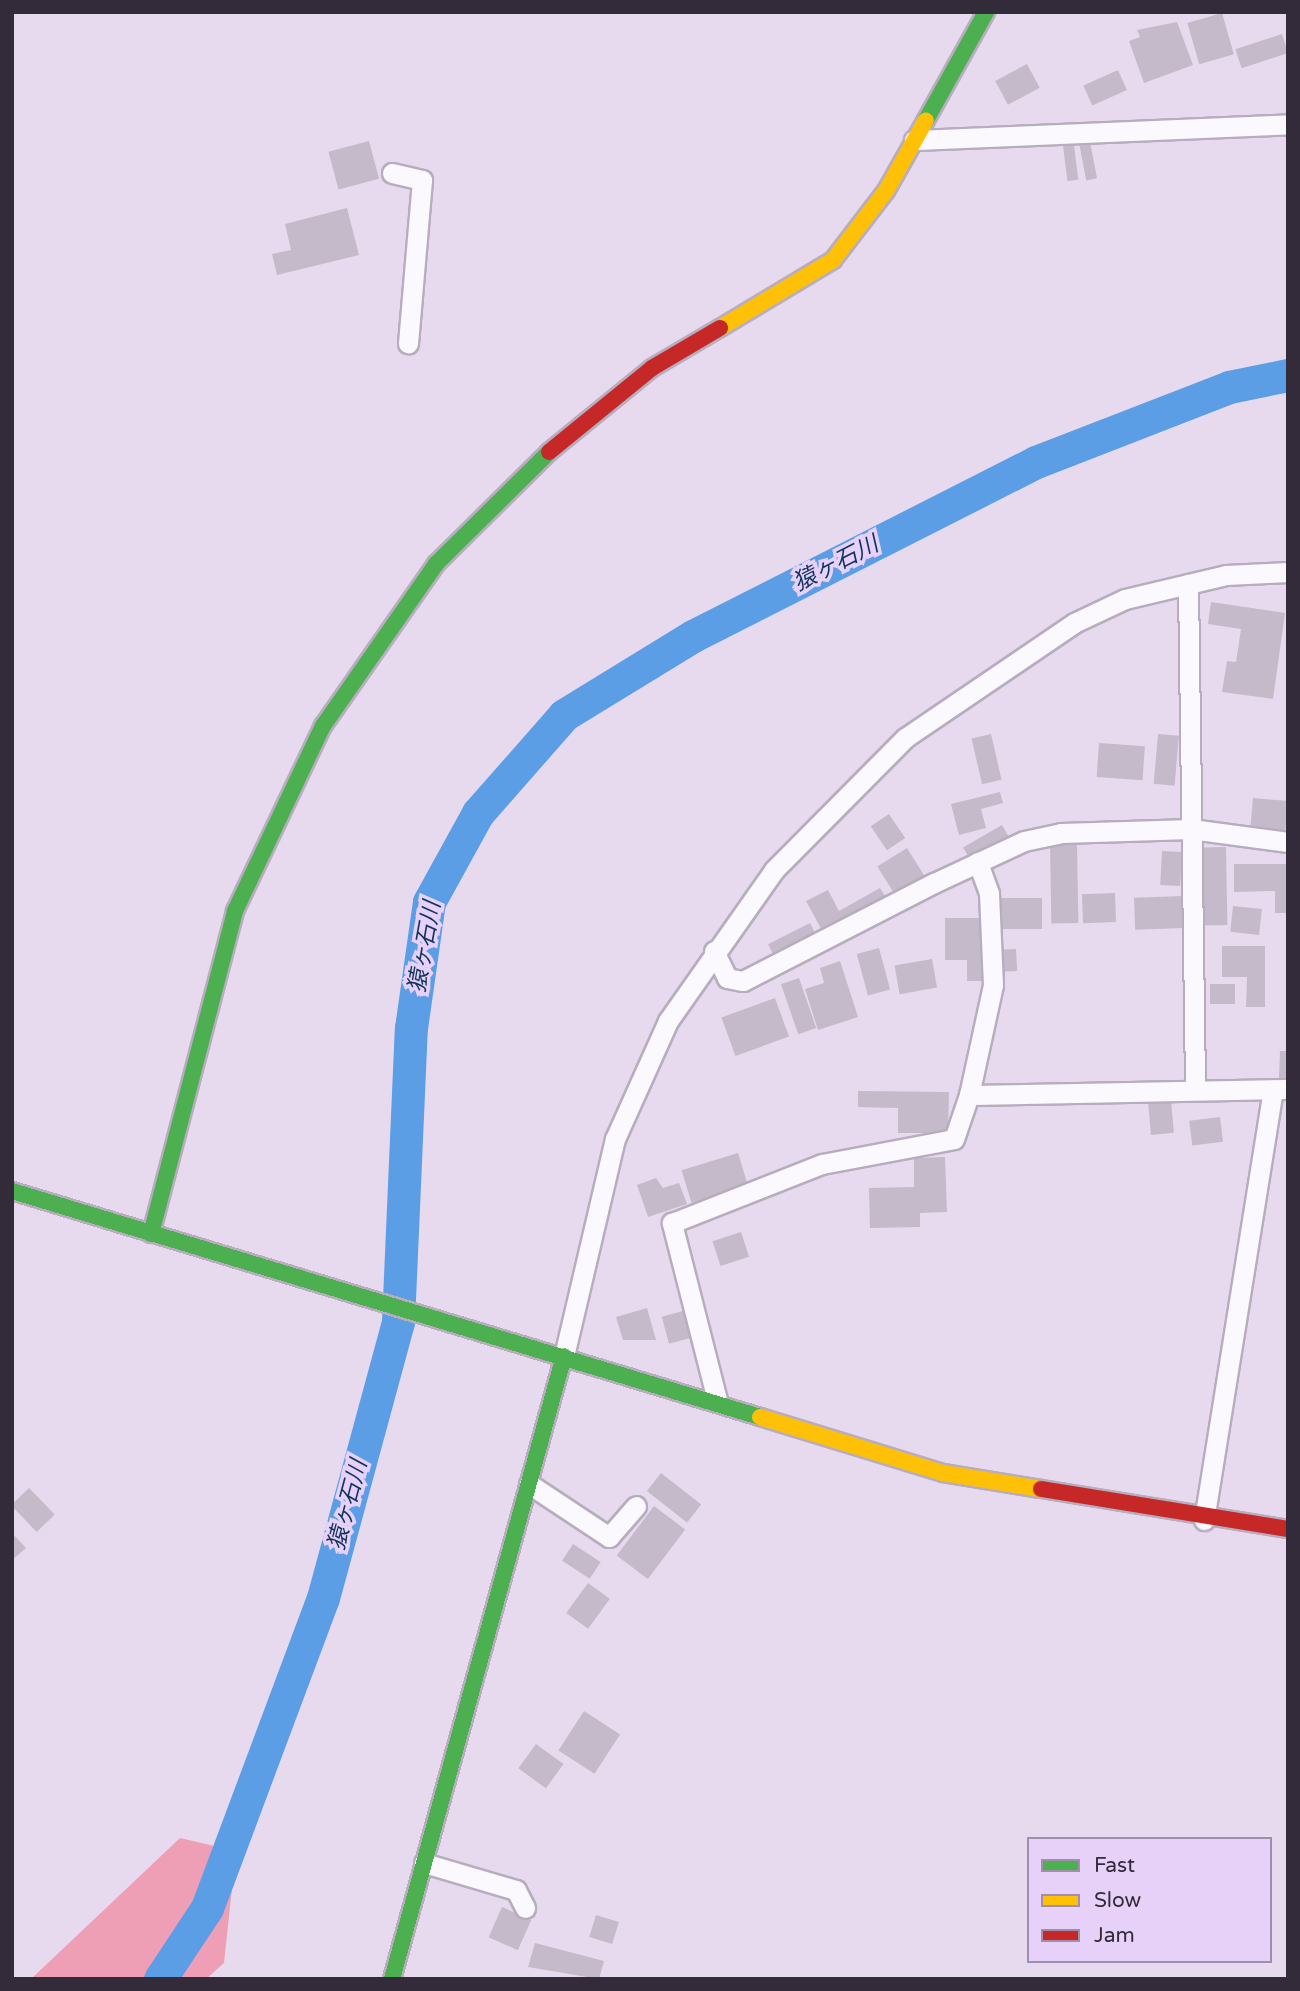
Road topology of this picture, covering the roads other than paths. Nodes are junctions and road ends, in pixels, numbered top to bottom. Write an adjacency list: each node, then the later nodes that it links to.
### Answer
1 (986, 12): 3 (street)
2 (1288, 124): 3 (street)
3 (915, 140): 16 (street)
4 (391, 173): 5 (street)
5 (408, 343)
6 (1288, 572): 7 (street)
7 (1188, 584): 8 (street); 11 (street)
8 (1191, 828): 9 (street); 10 (street); 12 (street)
9 (1288, 842)
10 (978, 862): 11 (street); 14 (street)
11 (714, 951): 17 (street)
12 (1195, 1087): 13 (street); 14 (street)
13 (1280, 1089): 21 (street)
14 (969, 1095): 18 (street)
15 (12, 1191): 16 (street)
16 (151, 1234): 17 (street)
17 (564, 1356): 18 (street); 19 (street)
18 (717, 1400): 21 (street)
19 (529, 1484): 20 (street); 23 (street)
20 (636, 1506)
21 (1204, 1520): 22 (street)
22 (1288, 1530)
23 (424, 1863): 24 (street); 25 (street)
24 (525, 1908)
25 (392, 1979)

